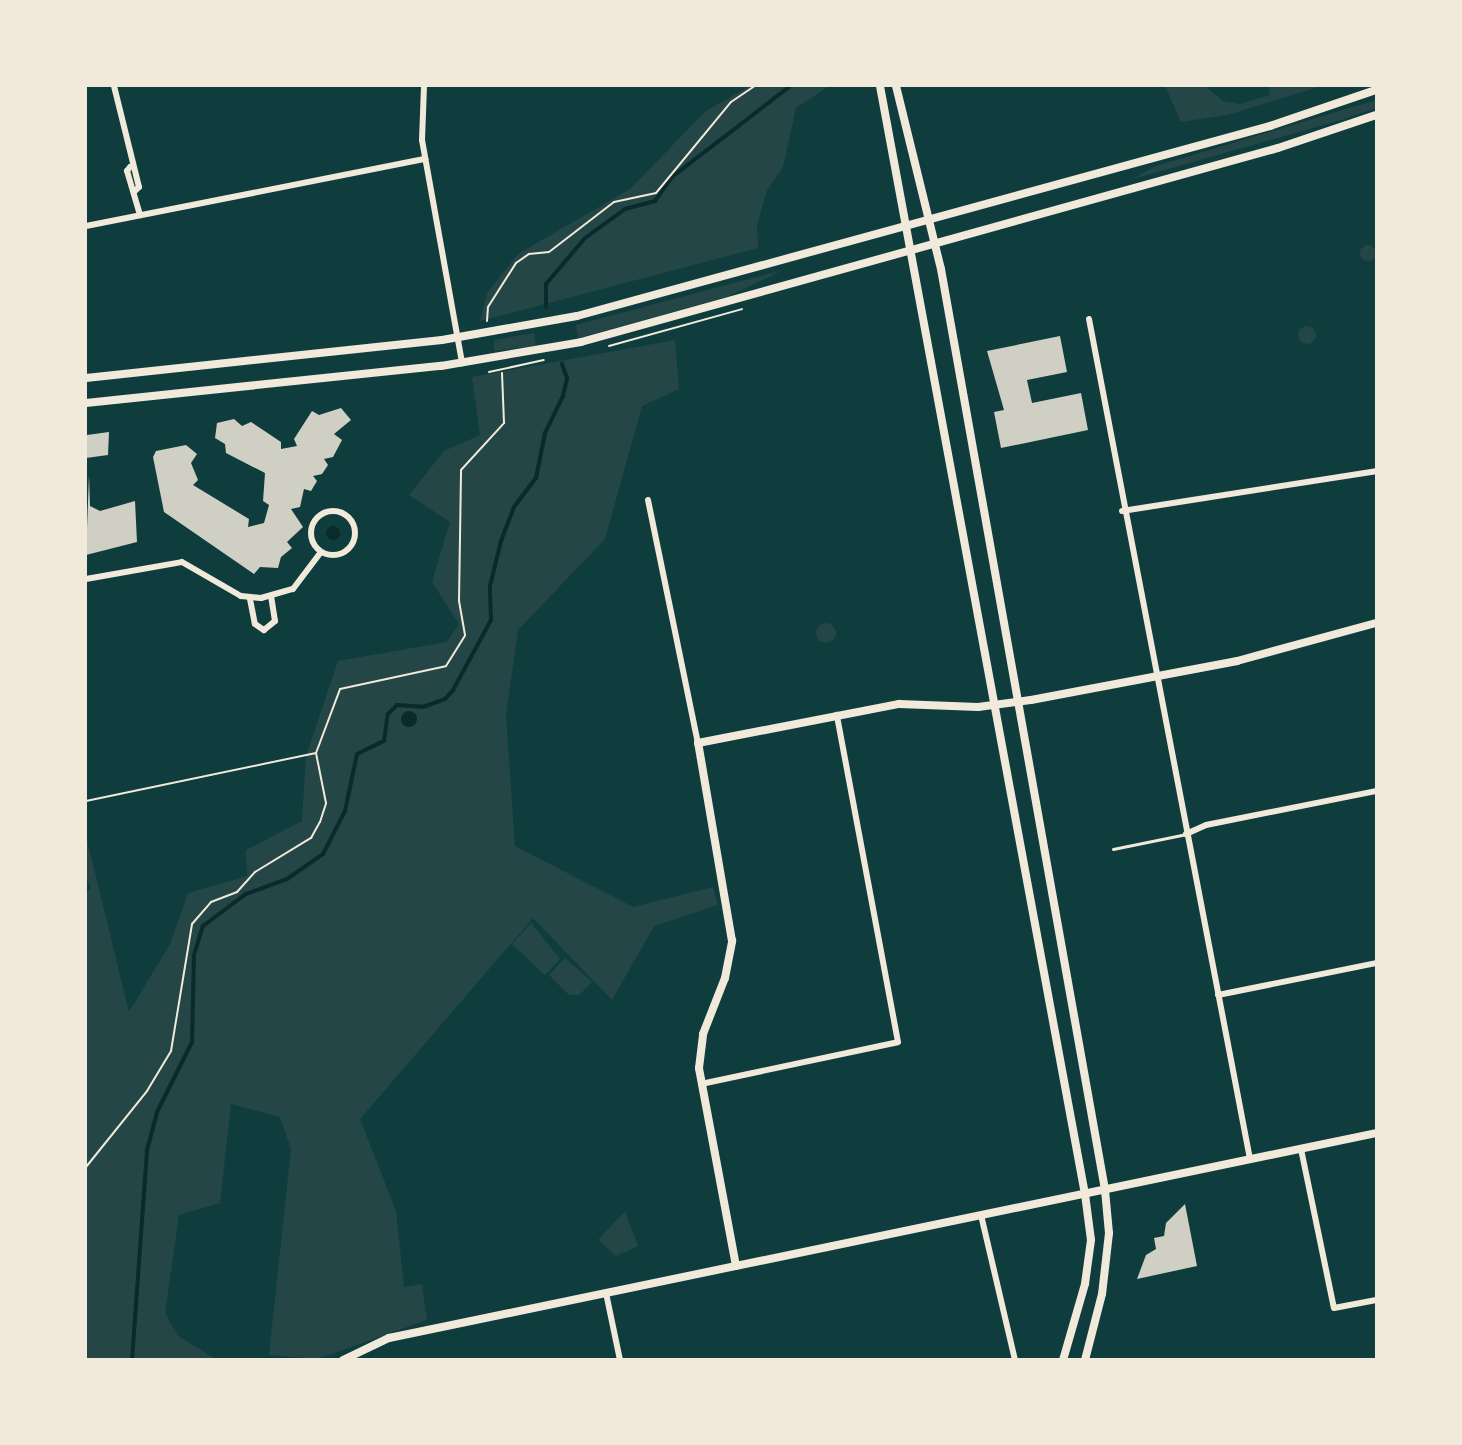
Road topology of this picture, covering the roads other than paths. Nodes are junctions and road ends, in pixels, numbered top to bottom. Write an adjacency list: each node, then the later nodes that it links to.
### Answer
1 (114, 86): 8 (street)
2 (424, 86): 7 (street)
3 (880, 86): 11 (main road)
4 (896, 86): 9 (main road)
5 (1377, 90): 9 (main road)
6 (1377, 115): 12 (main road)
7 (425, 159): 8 (street); 15 (street)
8 (140, 215): 10 (street)
9 (930, 222): 11 (main road); 12 (main road)
10 (86, 226)
11 (908, 228): 13 (main road); 15 (main road)
12 (936, 243): 13 (main road); 28 (main road)
13 (912, 249): 16 (main road); 29 (main road)
14 (1089, 319): 21 (street)
15 (459, 338): 16 (street); 17 (main road)
16 (462, 363): 18 (main road)
17 (86, 378)
18 (86, 403)
19 (1377, 471): 21 (street)
20 (648, 500): 31 (street)
21 (1122, 511): 27 (street)
22 (321, 552): 22 (street); 24 (street)
23 (86, 579): 25 (street)
24 (271, 597): 25 (street); 25 (street)
25 (250, 599)
26 (1377, 623): 27 (street)
27 (1155, 676): 28 (street); 33 (street)
28 (1015, 702): 29 (street); 41 (main road)
29 (993, 706): 30 (street); 42 (main road)
30 (837, 715): 31 (street); 37 (street)
31 (698, 743): 37 (street)
32 (1377, 791): 33 (street)
33 (1186, 834): 34 (lane); 36 (street)
34 (1113, 849)
35 (1377, 963): 36 (street)
36 (1218, 995): 40 (street)
37 (701, 1084): 44 (street)
38 (1377, 1133): 39 (street)
39 (1301, 1149): 40 (street); 46 (street)
40 (1250, 1160): 41 (street)
41 (1105, 1190): 42 (street); 51 (main road)
42 (1085, 1194): 43 (street); 50 (main road)
43 (981, 1215): 44 (street); 49 (street)
44 (736, 1266): 45 (street)
45 (606, 1293): 47 (street); 48 (street)
46 (1377, 1300)
47 (343, 1359)
48 (620, 1359)
49 (1015, 1359)
50 (1063, 1359)
51 (1084, 1359)

